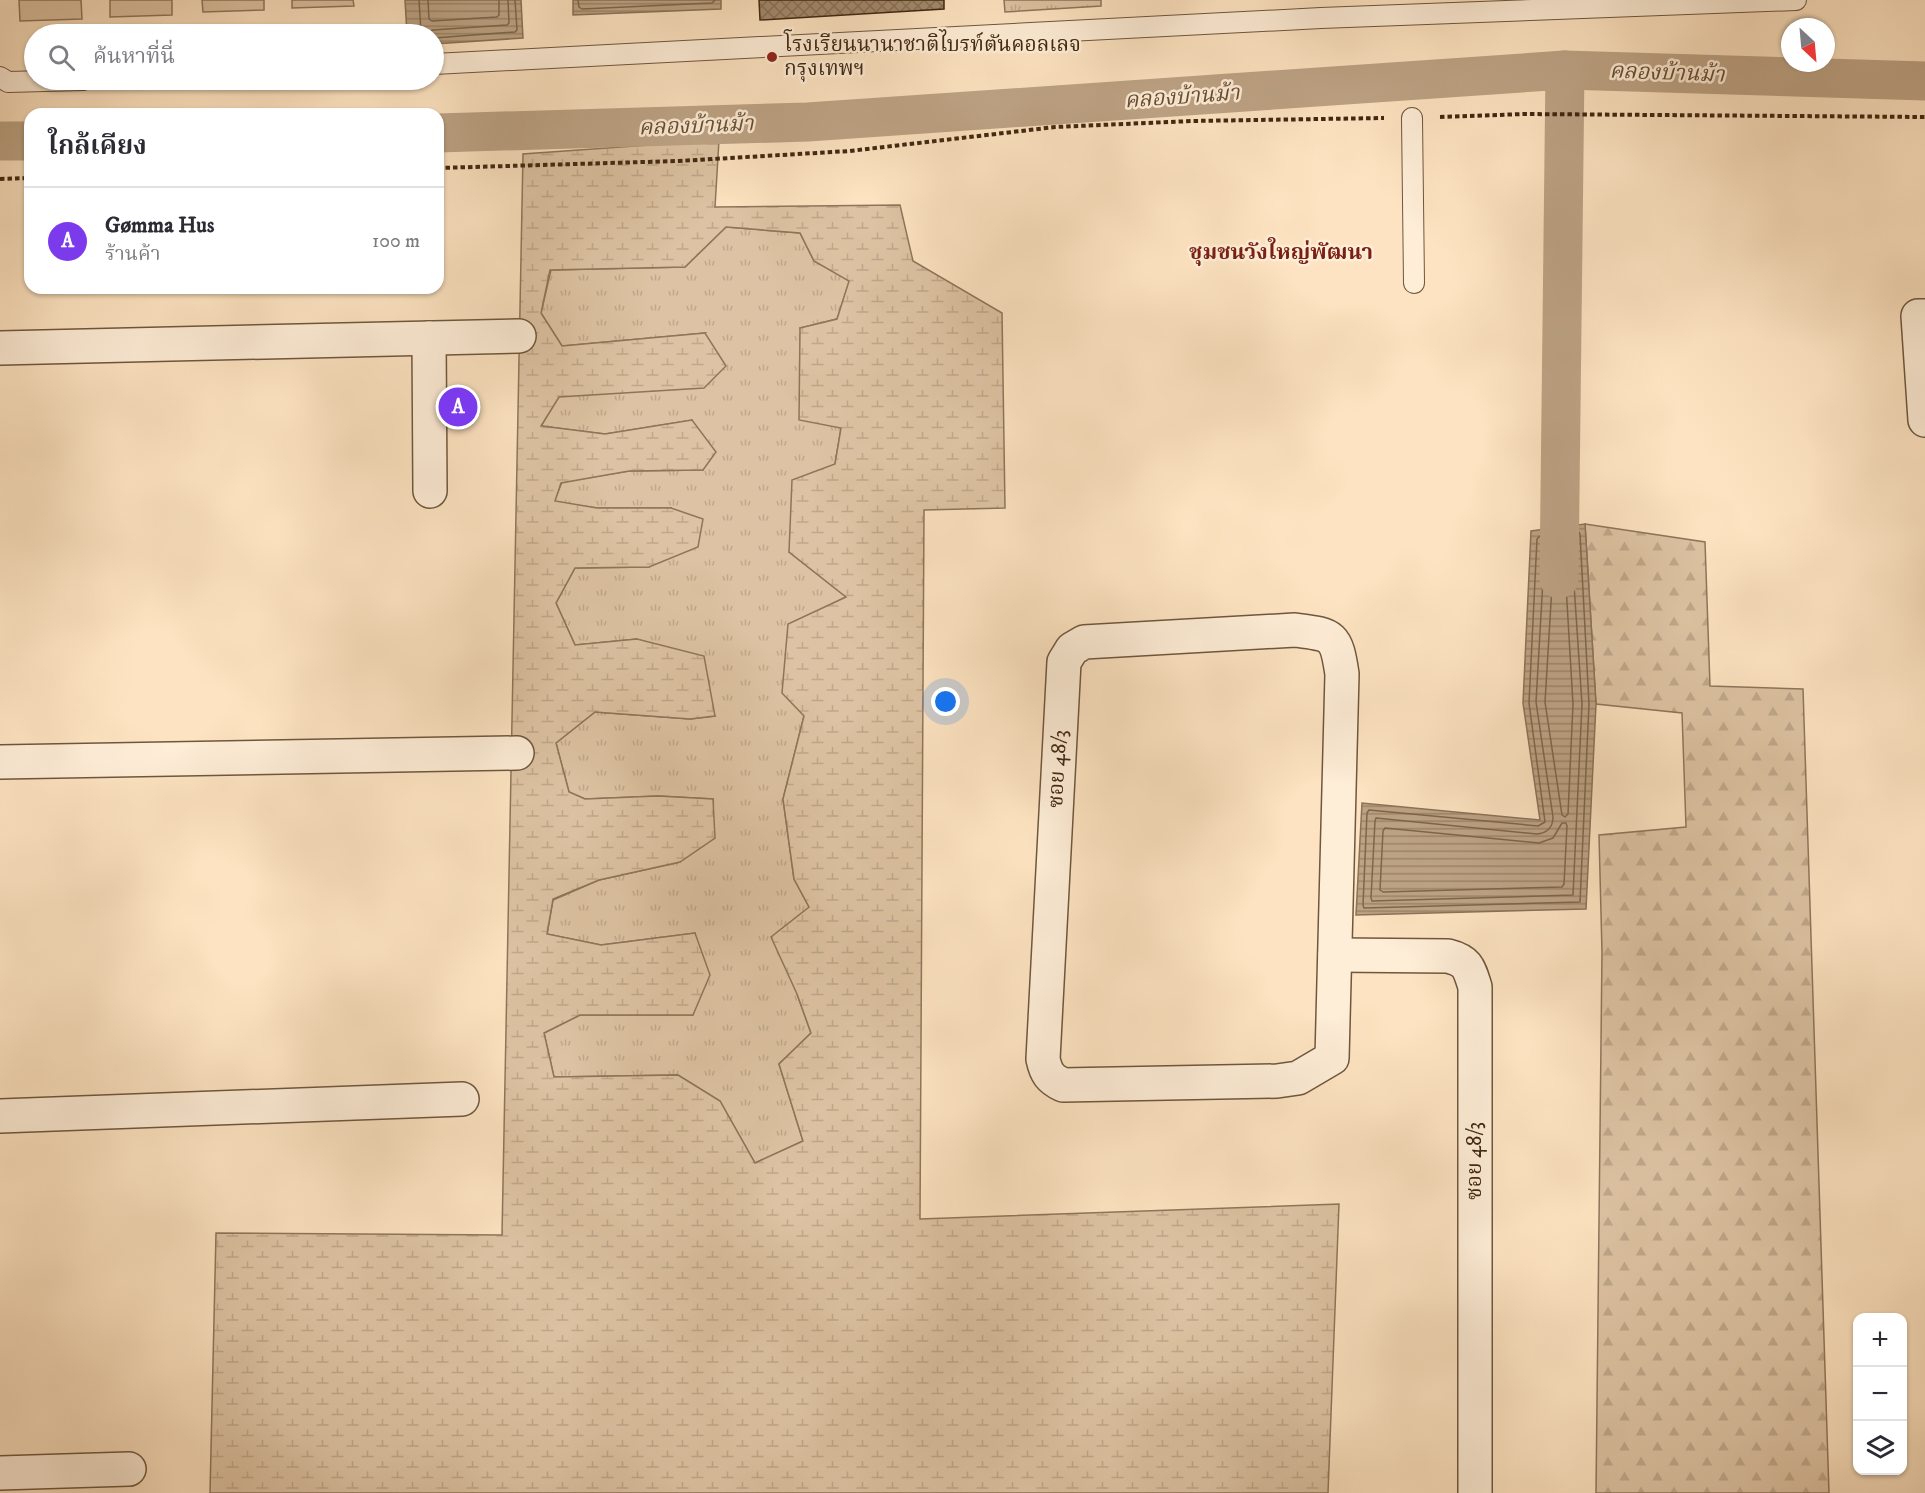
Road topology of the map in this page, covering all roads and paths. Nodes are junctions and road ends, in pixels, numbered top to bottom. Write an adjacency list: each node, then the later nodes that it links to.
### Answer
1 (1796, 0): 2 (lane)
2 (444, 63)
3 (0, 77): 4 (lane)
4 (24, 82)
5 (1925, 117): 6 (path)
6 (1412, 118): 7 (path); 10 (lane)
7 (444, 168)
8 (24, 178): 9 (path)
9 (0, 179)
10 (1414, 283)
11 (1925, 316): 15 (street)
12 (519, 336): 13 (street)
13 (429, 338): 14 (street); 16 (street)
14 (0, 348)
15 (1925, 420)
16 (430, 491)
17 (517, 753): 18 (street)
18 (0, 762)
19 (1335, 954): 19 (street, ซอย 48/3); 24 (street, ซอย 48/3)
20 (462, 1099): 21 (street)
21 (0, 1116)
22 (129, 1469): 23 (street)
23 (0, 1473)
24 (1476, 1493)

